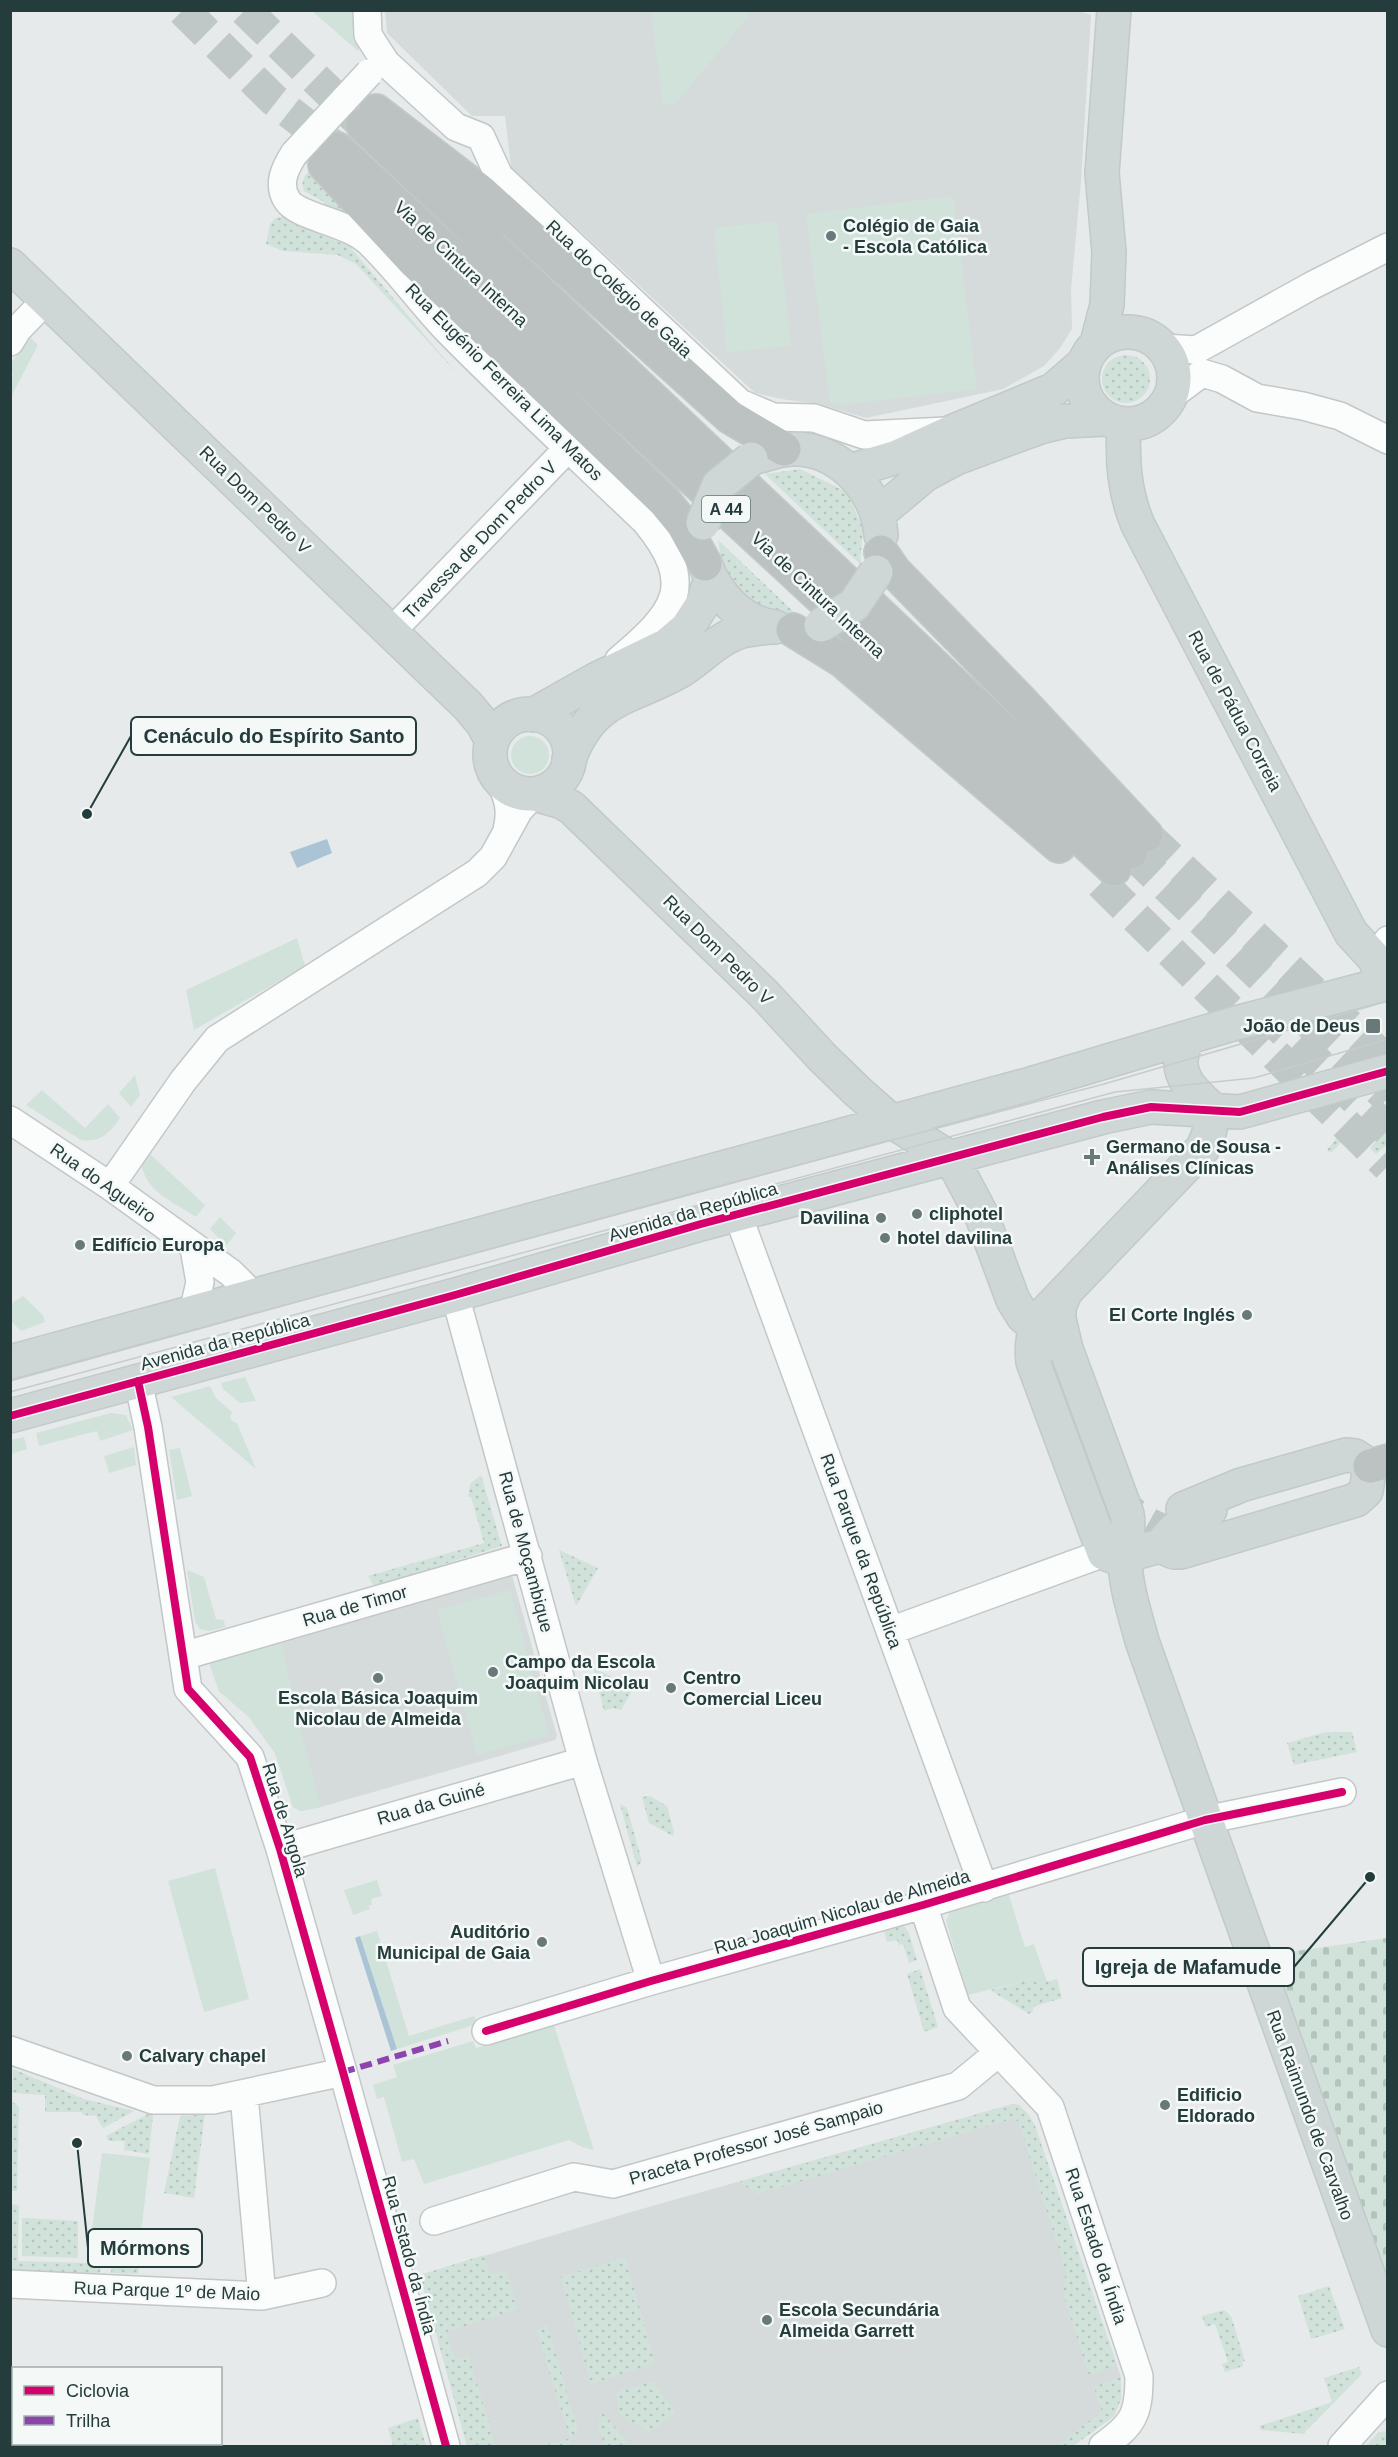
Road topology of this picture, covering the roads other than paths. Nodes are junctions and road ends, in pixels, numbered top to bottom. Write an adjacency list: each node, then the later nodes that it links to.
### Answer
1 (367, 10): 3 (street, Rua do Colégio de Gaia)
2 (1108, 12): 6 (main road)
3 (378, 68): 4 (street, Rua Eugénio Ferreira Lima Matos, bridge); 15 (street, Rua do Colégio de Gaia)
4 (318, 156): 17 (street, Rua Eugénio Ferreira Lima Matos); 22 (highway); 32 (highway, Via de Cintura Interna / A 44)
5 (1388, 248): 12 (street)
6 (1109, 252): 10 (main road); 11 (main road)
7 (10, 265): 8 (main road, Rua Dom Pedro V)
8 (47, 300): 9 (street); 24 (main road, Rua Dom Pedro V)
9 (10, 342)
10 (1158, 343): 11 (main road); 12 (street); 13 (main road)
11 (1090, 354): 14 (main road); 15 (main road)
12 (1199, 362): 13 (street); 16 (street)
13 (1170, 396): 14 (main road)
14 (1115, 422): 20 (main road); 33 (main road, Rua de Pádua Correia)
15 (954, 431): 19 (main road)
16 (1388, 440)
17 (569, 447): 24 (street, Travessa de Dom Pedro V); 25 (street, Rua Eugénio Ferreira Lima Matos)
18 (784, 449): 19 (main road); 22 (main road, bridge); 32 (highway, Via de Cintura Interna / A 44)
19 (850, 471): 20 (main road)
20 (878, 513): 21 (main road)
21 (878, 562): 23 (main road, bridge); 32 (highway)
22 (708, 571): 23 (main road); 25 (main road)
23 (794, 627): 28 (main road); 32 (highway)
24 (391, 632): 27 (main road, Rua Dom Pedro V)
25 (597, 679): 26 (main road)
26 (533, 715): 27 (main road); 28 (main road)
27 (492, 741): 29 (main road)
28 (569, 759): 30 (main road)
29 (499, 780): 30 (main road); 31 (street)
30 (534, 794): 31 (street); 38 (main road, Rua Dom Pedro V)
31 (505, 837): 40 (street)
32 (1123, 860)
33 (1384, 967): 34 (main road, Avenida da República)
34 (1187, 1038): 36 (main road); 38 (main road, Avenida da República)
35 (1388, 1071): 36 (main road, Avenida da República)
36 (1214, 1111): 39 (main road, Avenida da República); 43 (main road)
37 (10, 1120): 40 (street, Rua do Agueiro)
38 (891, 1120): 39 (main road, Rua Dom Pedro V); 45 (main road, Avenida da República)
39 (952, 1159): 41 (main road, Avenida da República); 47 (main road)
40 (110, 1186): 42 (street, Rua do Agueiro)
41 (738, 1215): 44 (main road, Avenida da República); 58 (street, Rua Parque da República)
42 (194, 1248): 45 (street, Rua do Agueiro); 46 (street)
43 (1065, 1293): 47 (main road); 55 (main road, Rua Raimundo de Carvalho)
44 (455, 1295): 50 (main road, Avenida da República); 57 (street, Rua de Moçambique)
45 (254, 1296): 46 (main road, Avenida da República)
46 (193, 1313): 48 (main road, Avenida da República)
47 (1035, 1327): 53 (main road); 56 (main road, Rua Raimundo de Carvalho)
48 (109, 1335): 49 (main road, Avenida da República); 50 (main road)
49 (10, 1362)
50 (138, 1381): 51 (main road, Avenida da República); 59 (street, Rua de Angola)
51 (10, 1416)
52 (1379, 1464): 54 (main road); 54 (main road)
53 (1097, 1480)
54 (1219, 1518): 55 (main road); 56 (main road)
55 (1129, 1521): 56 (main road, Rua Raimundo de Carvalho)
56 (1114, 1555): 58 (street); 62 (main road, Rua Raimundo de Carvalho)
57 (528, 1557): 59 (street, Rua de Timor); 60 (street, Rua de Moçambique)
58 (890, 1631): 64 (street, Rua Parque da República)
59 (183, 1656): 63 (street, Rua de Angola)
60 (583, 1761): 63 (street, Rua da Guiné); 66 (street, Rua de Moçambique)
61 (1342, 1792): 62 (street, Rua Joaquim Nicolau de Almeida)
62 (1205, 1820): 64 (street, Rua Joaquim Nicolau de Almeida); 76 (main road, Rua Raimundo de Carvalho)
63 (280, 1848): 70 (street, Rua de Angola)
64 (984, 1888): 65 (street, Rua Joaquim Nicolau de Almeida)
65 (923, 1905): 66 (street, Rua Joaquim Nicolau de Almeida); 69 (street, Rua Estado da Índia)
66 (651, 1981): 67 (street, Rua Joaquim Nicolau de Almeida)
67 (486, 2031)
68 (10, 2050): 71 (street)
69 (998, 2053): 72 (street, Praceta Professor José Sampaio); 79 (street, Rua Estado da Índia)
70 (343, 2072): 71 (street); 78 (street, Rua Estado da Índia)
71 (244, 2095): 75 (street)
72 (434, 2221)
73 (322, 2283): 75 (street, Rua Parque 1º de Maio)
74 (10, 2284): 75 (street, Rua Parque 1º de Maio)
75 (262, 2296)
76 (1388, 2331)
77 (1388, 2395): 80 (street)
78 (446, 2446)
79 (1103, 2446)
80 (1342, 2446)

